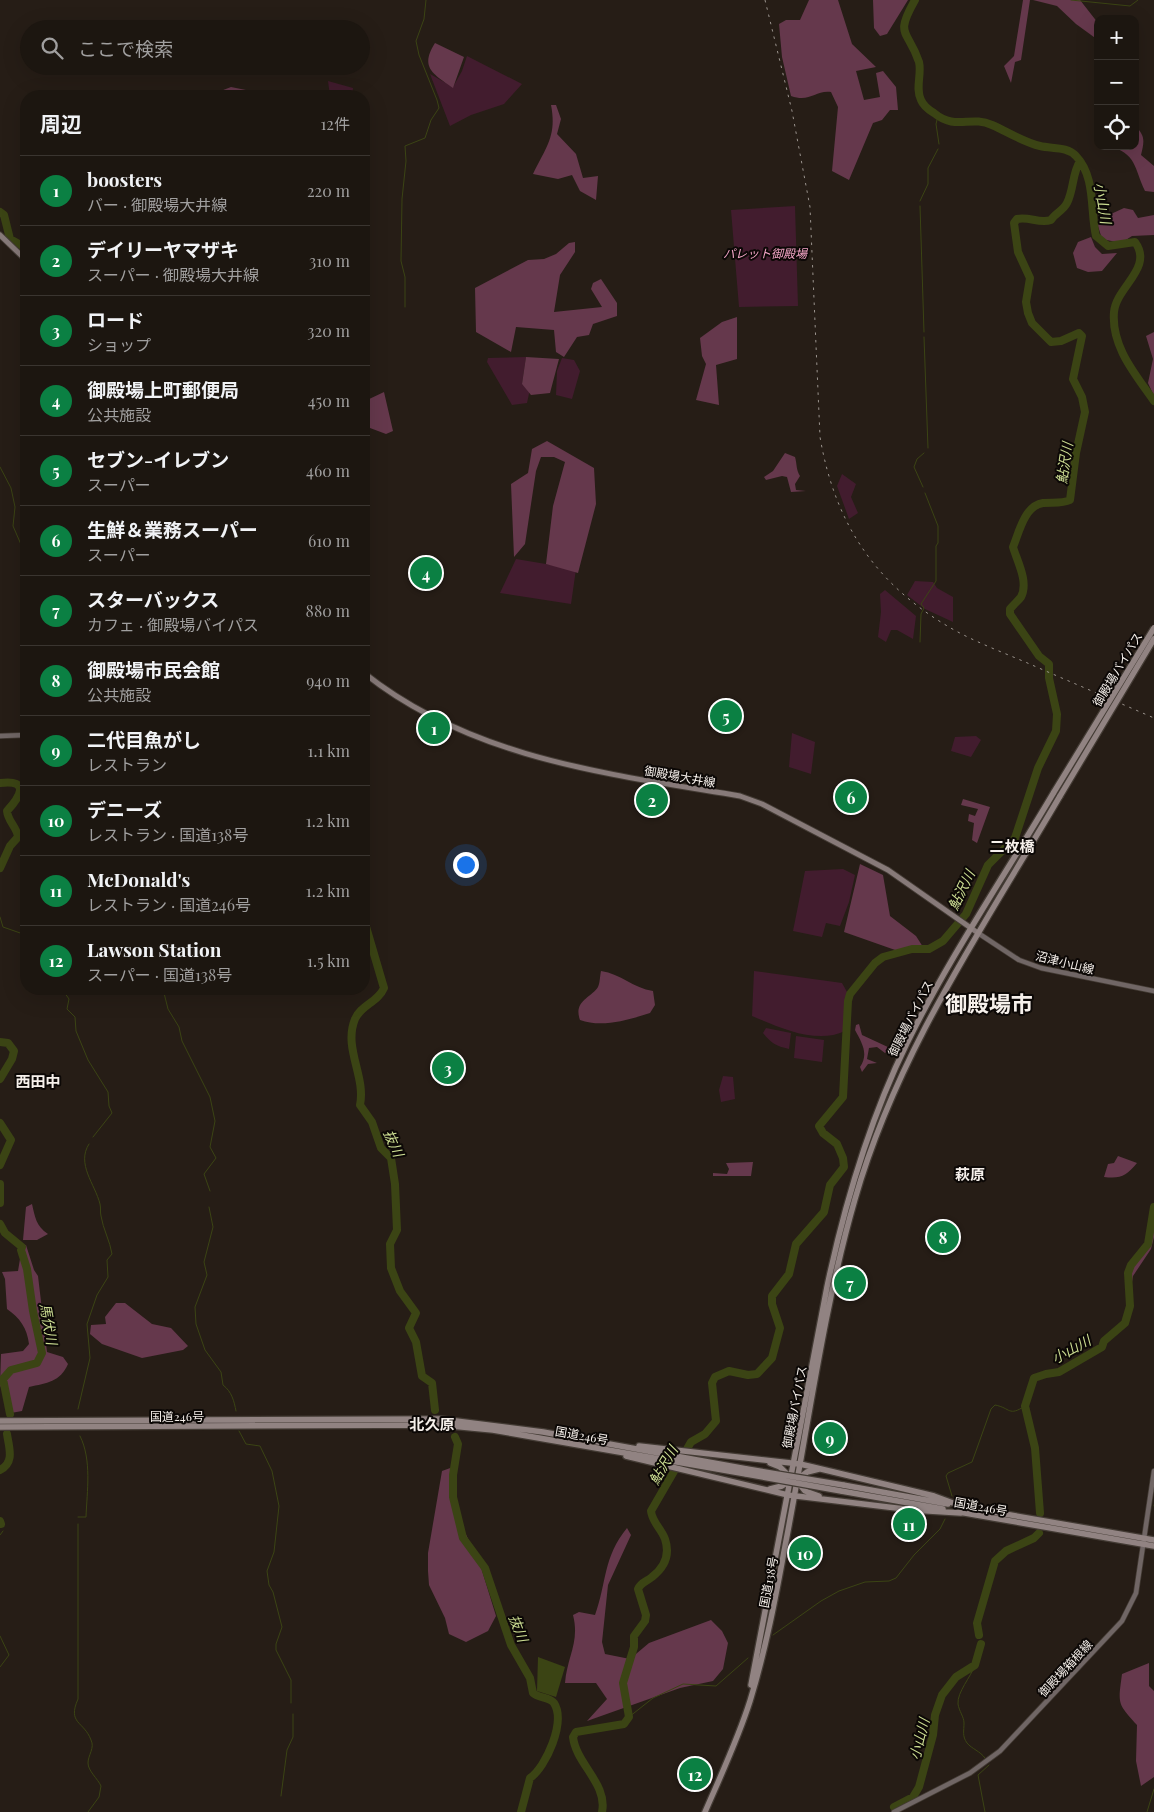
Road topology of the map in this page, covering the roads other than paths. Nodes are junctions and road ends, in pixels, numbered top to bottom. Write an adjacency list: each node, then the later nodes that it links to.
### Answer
1 (0, 235): 2 (main road)
2 (20, 254)
3 (1154, 628): 8 (highway, 御殿場バイパス, bridge)
4 (1154, 639): 8 (highway, 御殿場バイパス, bridge)
5 (370, 678): 9 (main road, 御殿場大井線)
6 (0, 736): 7 (main road)
7 (20, 736)
8 (1057, 794): 9 (highway, 御殿場バイパス); 10 (highway, 御殿場バイパス)
9 (972, 929): 10 (main road, 御殿場大井線); 18 (highway, 御殿場バイパス)
10 (978, 933): 11 (main road, 沼津小山線); 18 (highway, 御殿場バイパス)
11 (1154, 991)
12 (0, 1421): 14 (highway, 国道246号)
13 (0, 1427): 14 (highway, 国道246号)
14 (614, 1448): 15 (highway, 国道246号); 15 (highway)
15 (667, 1457): 16 (highway); 17 (highway); 17 (highway, 国道246号)
16 (736, 1457): 18 (highway); 21 (highway)
17 (683, 1463): 22 (highway); 25 (highway, 国道246号, bridge)
18 (797, 1466): 19 (highway); 21 (highway, 国道138号)
19 (824, 1470): 21 (highway); 25 (highway)
20 (1154, 1471): 27 (main road, 御殿場箱根線)
21 (794, 1480): 22 (highway); 23 (highway, 国道138号); 24 (highway)
22 (764, 1489): 23 (highway)
23 (792, 1493): 24 (highway); 29 (highway, 国道138号)
24 (852, 1503): 25 (highway)
25 (961, 1509): 27 (highway, 国道246号)
26 (1154, 1540): 27 (highway, 国道246号)
27 (1144, 1541): 28 (highway, 国道246号); 30 (main road, 御殿場箱根線)
28 (1154, 1546)
29 (705, 1812)
30 (894, 1812)

